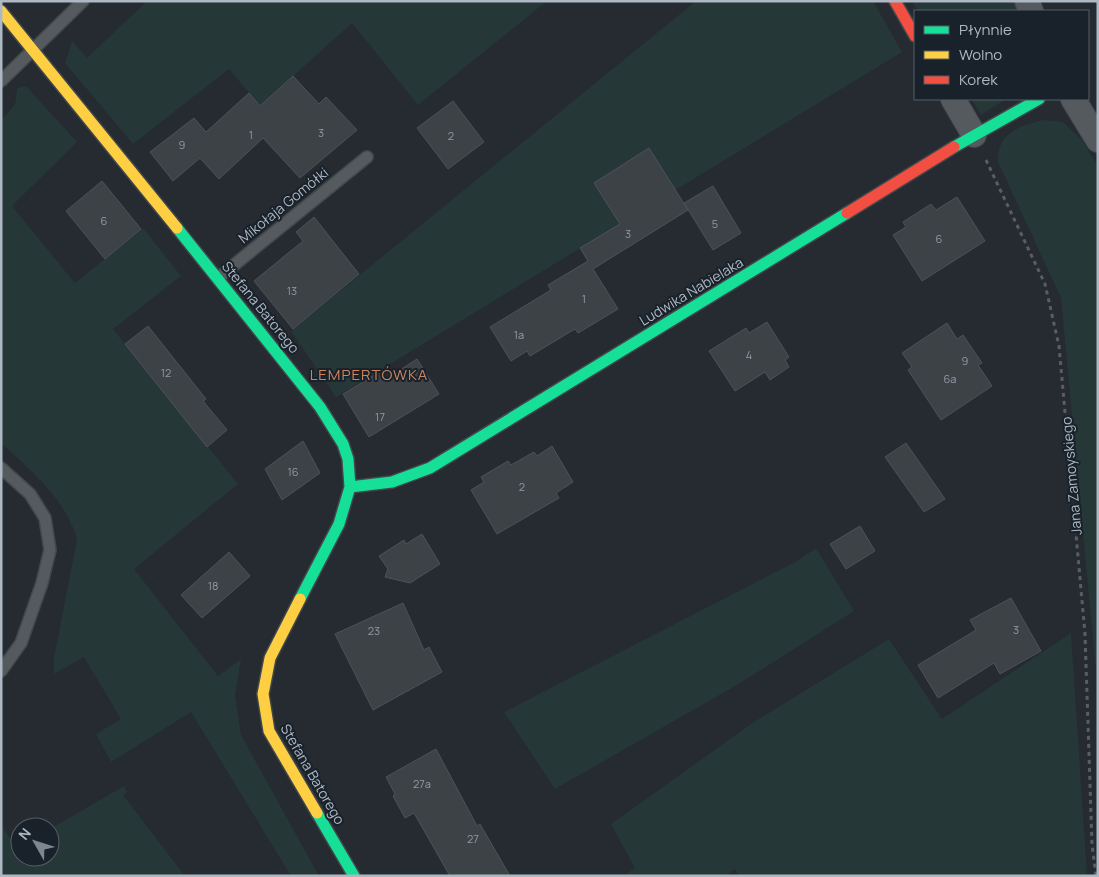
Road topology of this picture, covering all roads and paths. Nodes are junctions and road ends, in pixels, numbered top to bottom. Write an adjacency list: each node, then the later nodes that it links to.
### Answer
1 (83, 1): 5 (lane)
2 (895, 1): 4 (street)
3 (1, 10): 5 (street, Stefana Batorego)
4 (914, 34)
5 (33, 50): 6 (lane); 13 (street, Stefana Batorego)
6 (1, 81)
7 (953, 100): 10 (street)
8 (1037, 100): 10 (street, Ludwika Nabielaka)
9 (1074, 100): 11 (street)
10 (974, 136): 15 (street, Ludwika Nabielaka); 18 (path, Jana Zamoyskiego)
11 (1098, 140)
12 (367, 157): 13 (lane, Mikołaja Gomółki)
13 (218, 278): 15 (street, Stefana Batorego)
14 (1, 468): 16 (lane)
15 (350, 488): 17 (street, Stefana Batorego)
16 (1, 671)
17 (354, 876)
18 (1096, 876)

